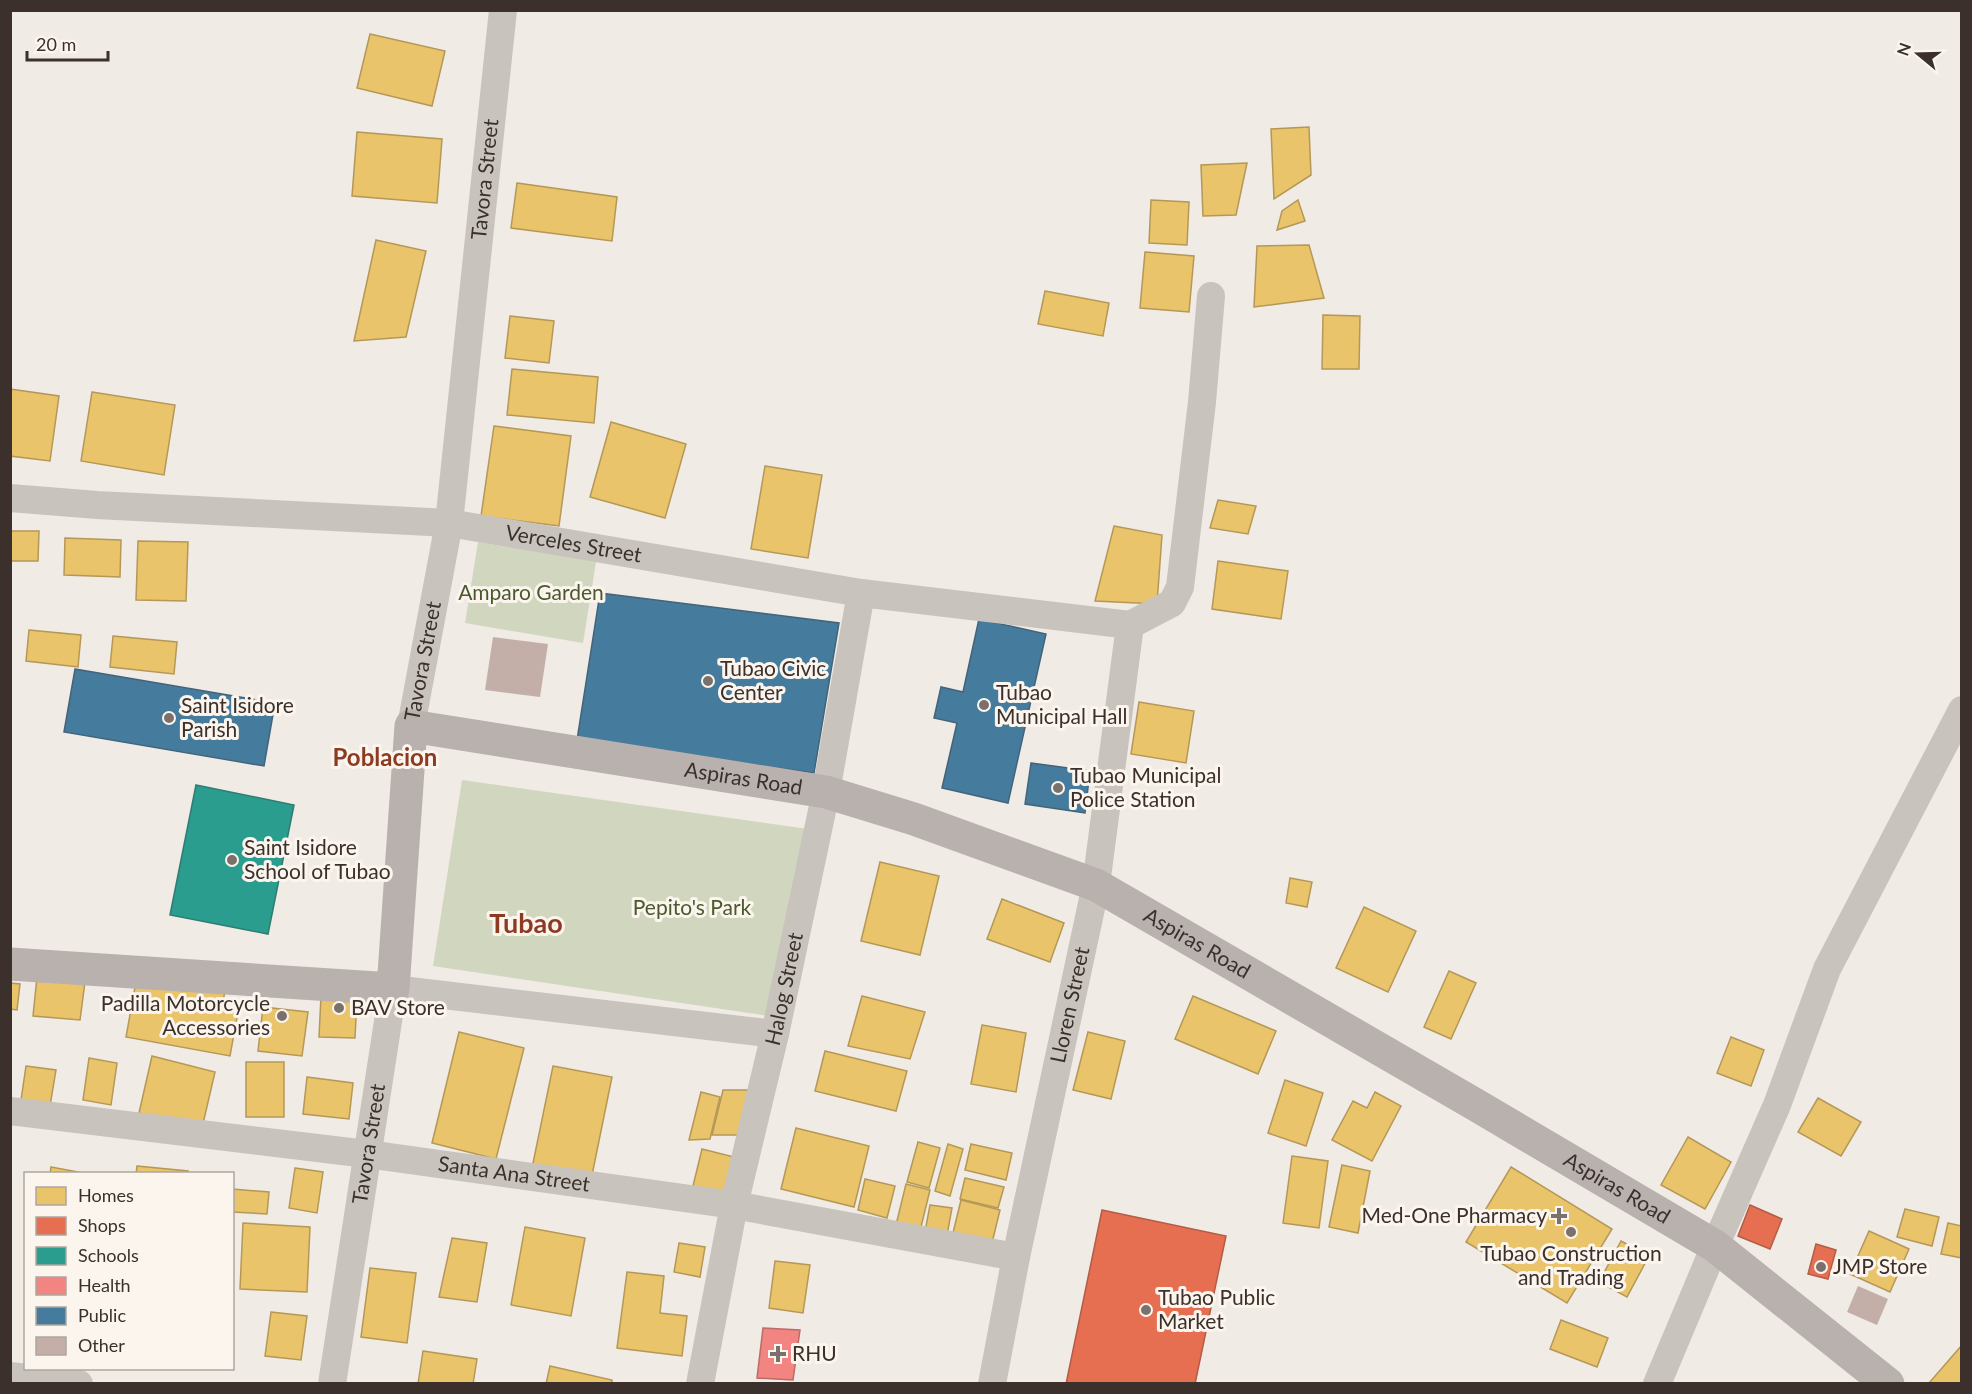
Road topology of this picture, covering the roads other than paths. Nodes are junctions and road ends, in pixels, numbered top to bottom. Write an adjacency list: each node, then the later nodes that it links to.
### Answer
1 (503, 10): 4 (street, Tavora Street)
2 (1211, 296): 6 (street)
3 (10, 498): 4 (street, Verceles Street)
4 (449, 523): 5 (street, Verceles Street); 8 (street, Tavora Street)
5 (861, 593): 6 (street, Verceles Street); 9 (street, Halog Street)
6 (1130, 625): 10 (street, Lloren Street)
7 (1962, 710): 17 (street)
8 (411, 726): 9 (main road, Aspiras Road); 12 (main road, Tavora Street)
9 (826, 792): 10 (main road, Aspiras Road); 13 (street, Halog Street)
10 (1096, 885): 17 (main road, Aspiras Road); 18 (street, Lloren Street)
11 (10, 964): 12 (main road)
12 (393, 989): 13 (street); 15 (street, Tavora Street)
13 (775, 1034): 16 (street, Halog Street)
14 (10, 1111): 15 (street, Santa Ana Street)
15 (367, 1154): 16 (street, Santa Ana Street); 21 (street, Tavora Street)
16 (734, 1204): 18 (street, Santa Ana Street); 22 (street, Halog Street)
17 (1715, 1246): 24 (street); 25 (main road, Aspiras Road)
18 (1016, 1257): 23 (street, Lloren Street)
19 (10, 1376): 20 (street)
20 (79, 1383)
21 (332, 1383)
22 (700, 1383)
23 (992, 1383)
24 (1657, 1383)
25 (1888, 1383)

